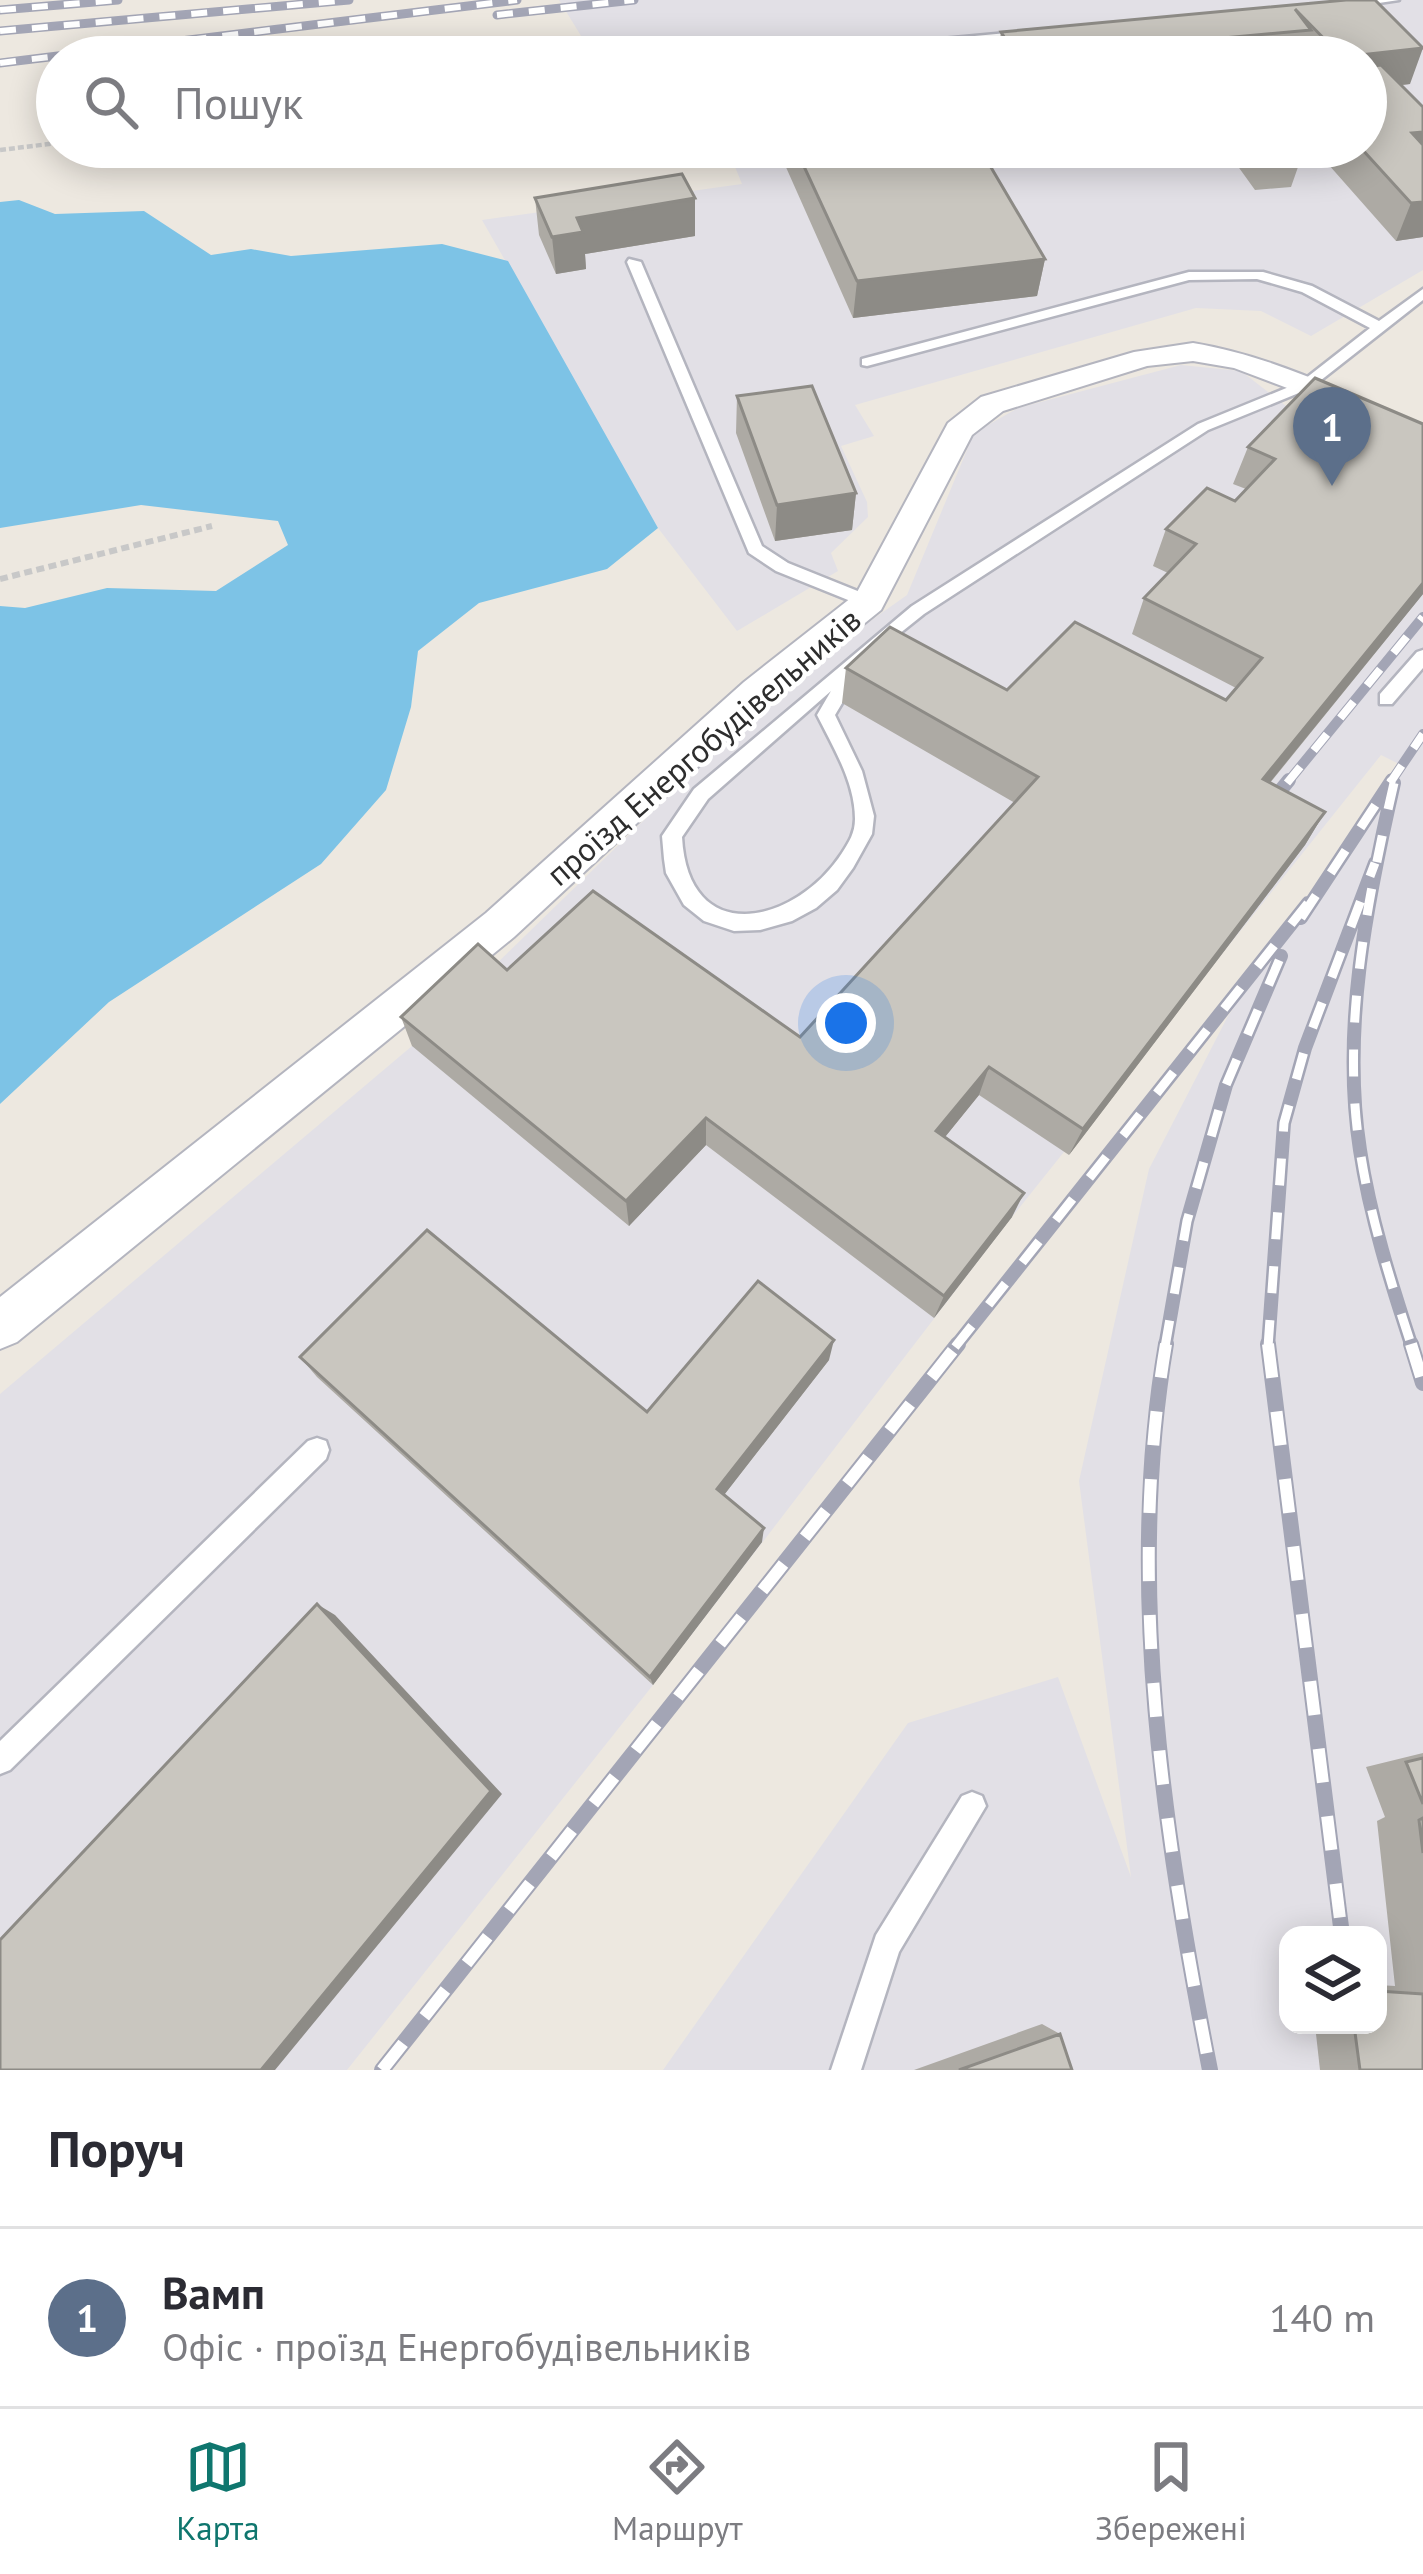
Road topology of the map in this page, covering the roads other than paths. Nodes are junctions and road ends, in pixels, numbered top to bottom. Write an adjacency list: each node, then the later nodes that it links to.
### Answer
1 (1393, 0): 2 (lane)
2 (1347, 4)
3 (1045, 33): 4 (lane)
4 (1013, 36)
5 (634, 262): 11 (lane)
6 (1423, 292): 7 (lane)
7 (1380, 327): 8 (lane); 9 (lane)
8 (867, 362)
9 (1306, 385): 10 (street, проїзд Енергобудівельників); 11 (street, проїзд Енергобудівельників); 12 (lane)
10 (1423, 441)
11 (869, 602): 15 (street, проїзд Енергобудівельників)
12 (862, 654): 12 (lane)
13 (1423, 656): 14 (lane)
14 (1386, 699)
15 (0, 1326)
16 (317, 1450): 17 (lane)
17 (0, 1760)
18 (972, 1806): 19 (lane)
19 (845, 2070)

